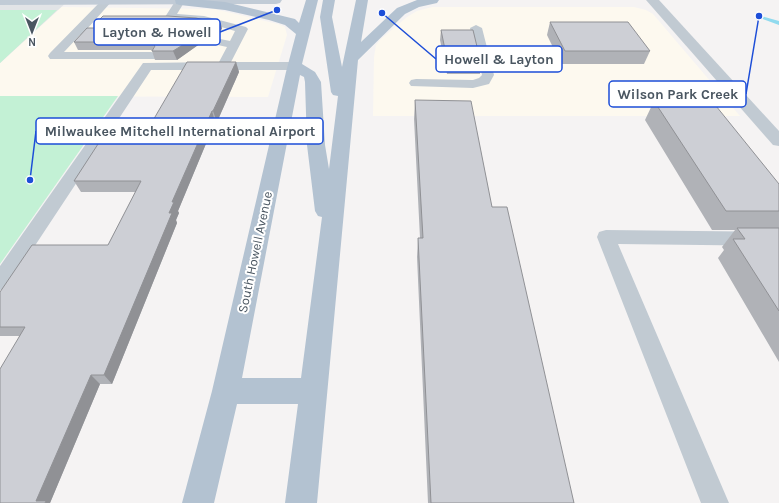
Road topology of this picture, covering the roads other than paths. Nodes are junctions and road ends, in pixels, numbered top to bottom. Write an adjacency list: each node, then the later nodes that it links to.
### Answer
1 (276, 0): 9 (main road)
2 (312, 0): 16 (main road, South Howell Avenue)
3 (329, 0): 24 (main road)
4 (362, 0): 20 (main road)
5 (433, 0): 20 (main road)
6 (652, 0): 25 (street)
7 (0, 1): 8 (main road)
8 (106, 1): 9 (main road); 10 (lane)
9 (180, 1): 16 (main road); 17 (lane)
10 (91, 17): 11 (lane); 13 (lane)
11 (107, 17)
12 (476, 28): 23 (lane)
13 (77, 32): 14 (lane); 18 (lane)
14 (123, 32)
15 (162, 32): 17 (lane)
16 (303, 33): 22 (main road, South Howell Avenue)
17 (234, 44): 21 (lane)
18 (151, 56)
19 (200, 56): 21 (lane)
20 (351, 59): 24 (main road)
21 (226, 61): 22 (lane); 28 (lane)
22 (295, 66): 27 (main road); 29 (main road, South Howell Avenue)
23 (416, 83)
24 (344, 119): 27 (main road)
25 (779, 141)
26 (779, 239): 33 (lane)
27 (329, 248): 30 (main road)
28 (0, 282)
29 (226, 391): 30 (main road); 31 (main road, South Howell Avenue)
30 (314, 391): 32 (main road)
31 (198, 503)
32 (301, 503)
33 (715, 503)

